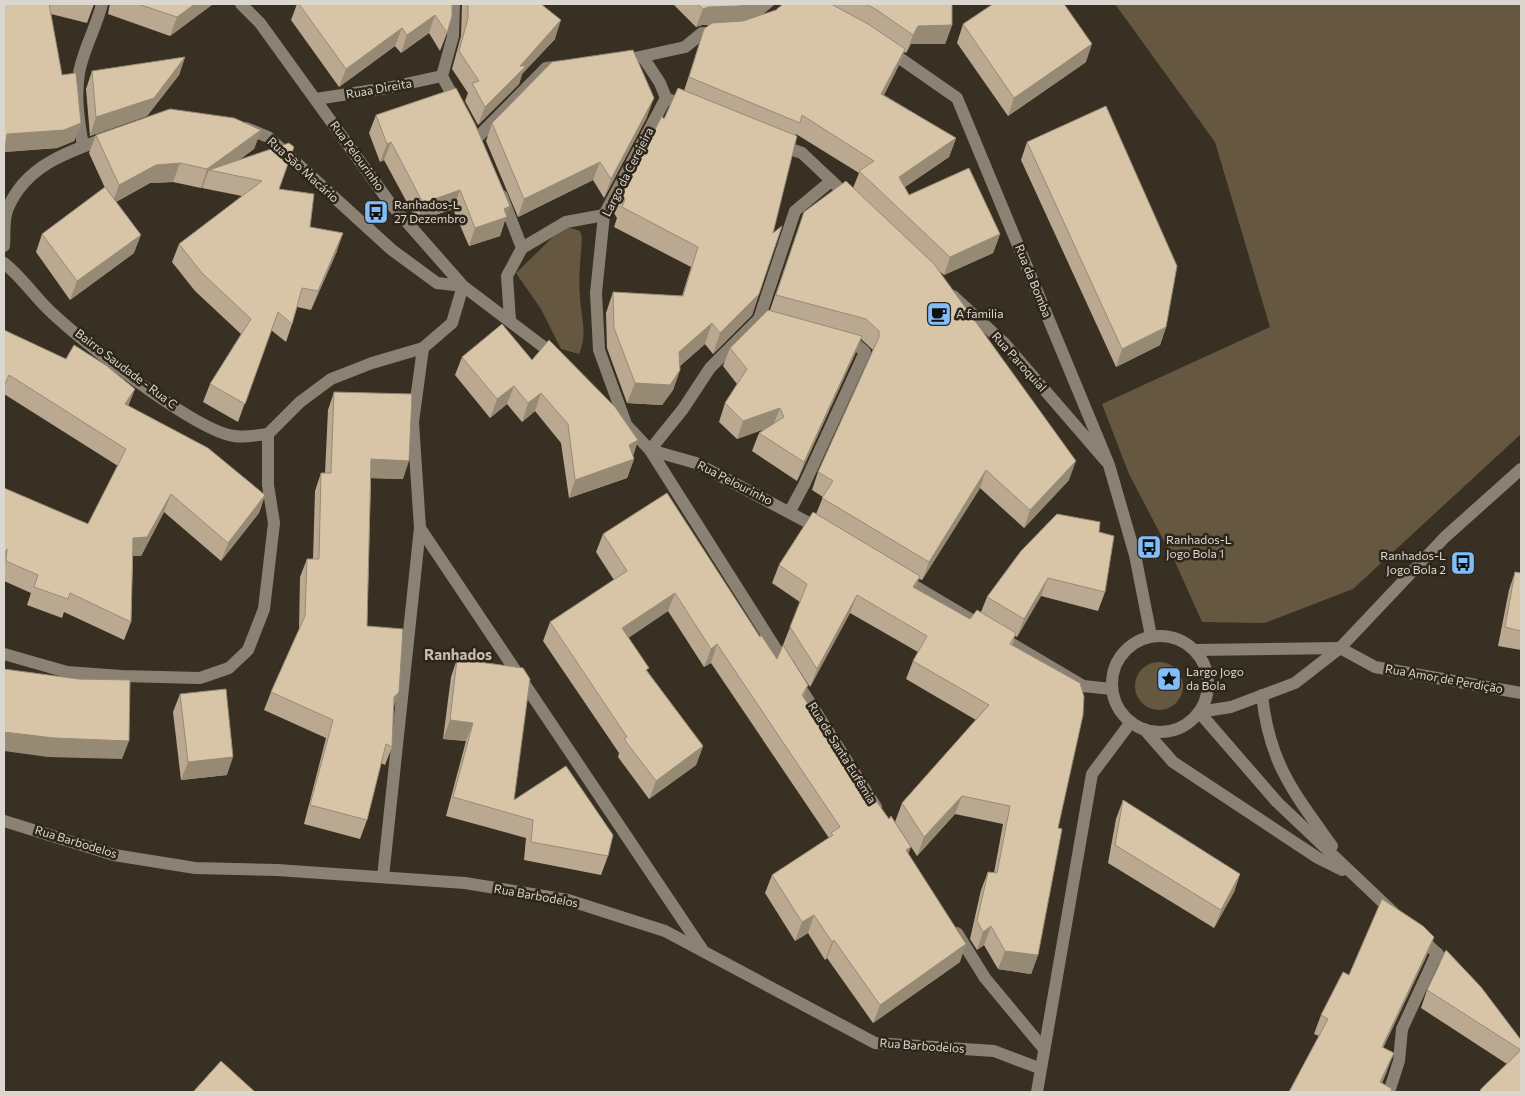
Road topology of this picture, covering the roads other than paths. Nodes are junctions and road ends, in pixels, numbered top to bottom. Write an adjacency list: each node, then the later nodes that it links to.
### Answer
1 (102, 4): 16 (street)
2 (241, 4): 11 (street, Rua Pelourinho)
3 (454, 4): 9 (street)
4 (734, 32): 6 (street)
5 (874, 40): 34 (street, Rua da Bomba)
6 (642, 57): 7 (street); 10 (street)
7 (623, 59)
8 (575, 64): 9 (street)
9 (442, 76): 11 (street, Ruaa Direita)
10 (666, 98): 12 (street); 20 (street, Largo da Cerejeira)
11 (316, 99): 24 (street, Rua Pelourinho)
12 (700, 112)
13 (233, 123): 24 (street, Rua São Macário)
14 (121, 132): 16 (street)
15 (769, 141): 17 (street)
16 (83, 146): 21 (street)
17 (832, 181): 19 (street); 33 (street)
18 (498, 188): 22 (street)
19 (846, 194)
20 (604, 215): 22 (street); 31 (street, Largo da Cerejeira)
21 (4, 246)
22 (522, 248): 26 (street)
23 (4, 263): 32 (street, Bairro Saudade - Rua C)
24 (462, 286): 26 (street, Rua Pelourinho); 28 (street)
25 (947, 290): 34 (street, Rua Paroquial)
26 (510, 320): 29 (street, Rua Pelourinho)
27 (830, 338): 36 (street)
28 (424, 348): 32 (street); 37 (street)
29 (565, 364)
30 (606, 404): 31 (street)
31 (626, 424): 33 (street)
32 (268, 434): 43 (street)
33 (650, 450): 36 (street, Rua Pelourinho); 50 (street, Rua de Santa Eufêmia)
34 (1109, 465): 40 (street, Rua da Bomba)
35 (1521, 469): 41 (street)
36 (790, 511): 38 (street, Rua Pelourinho)
37 (420, 528): 53 (street); 55 (street)
38 (832, 536)
39 (890, 571): 44 (street)
40 (1151, 636): 42 (street); 44 (street)
41 (1340, 648): 42 (street); 45 (street, Rua Amor de Perdição); 46 (street)
42 (1195, 650): 47 (street)
43 (4, 654)
44 (1112, 689): 48 (street)
45 (1521, 692)
46 (1262, 695): 47 (street); 52 (street)
47 (1200, 712): 49 (street); 52 (street)
48 (1131, 722): 49 (street); 58 (street)
49 (1144, 729): 52 (street)
50 (884, 819)
51 (4, 821): 53 (street, Rua Barbodelos)
52 (1353, 875): 56 (street)
53 (383, 877): 55 (street, Rua Barbodelos)
54 (948, 919): 58 (street)
55 (702, 950): 59 (street, Rua Barbodelos)
56 (1438, 953): 57 (street); 61 (street)
57 (1466, 982)
58 (1044, 1049): 59 (street)
59 (1039, 1068): 60 (street)
60 (1037, 1092)
61 (1389, 1092)

